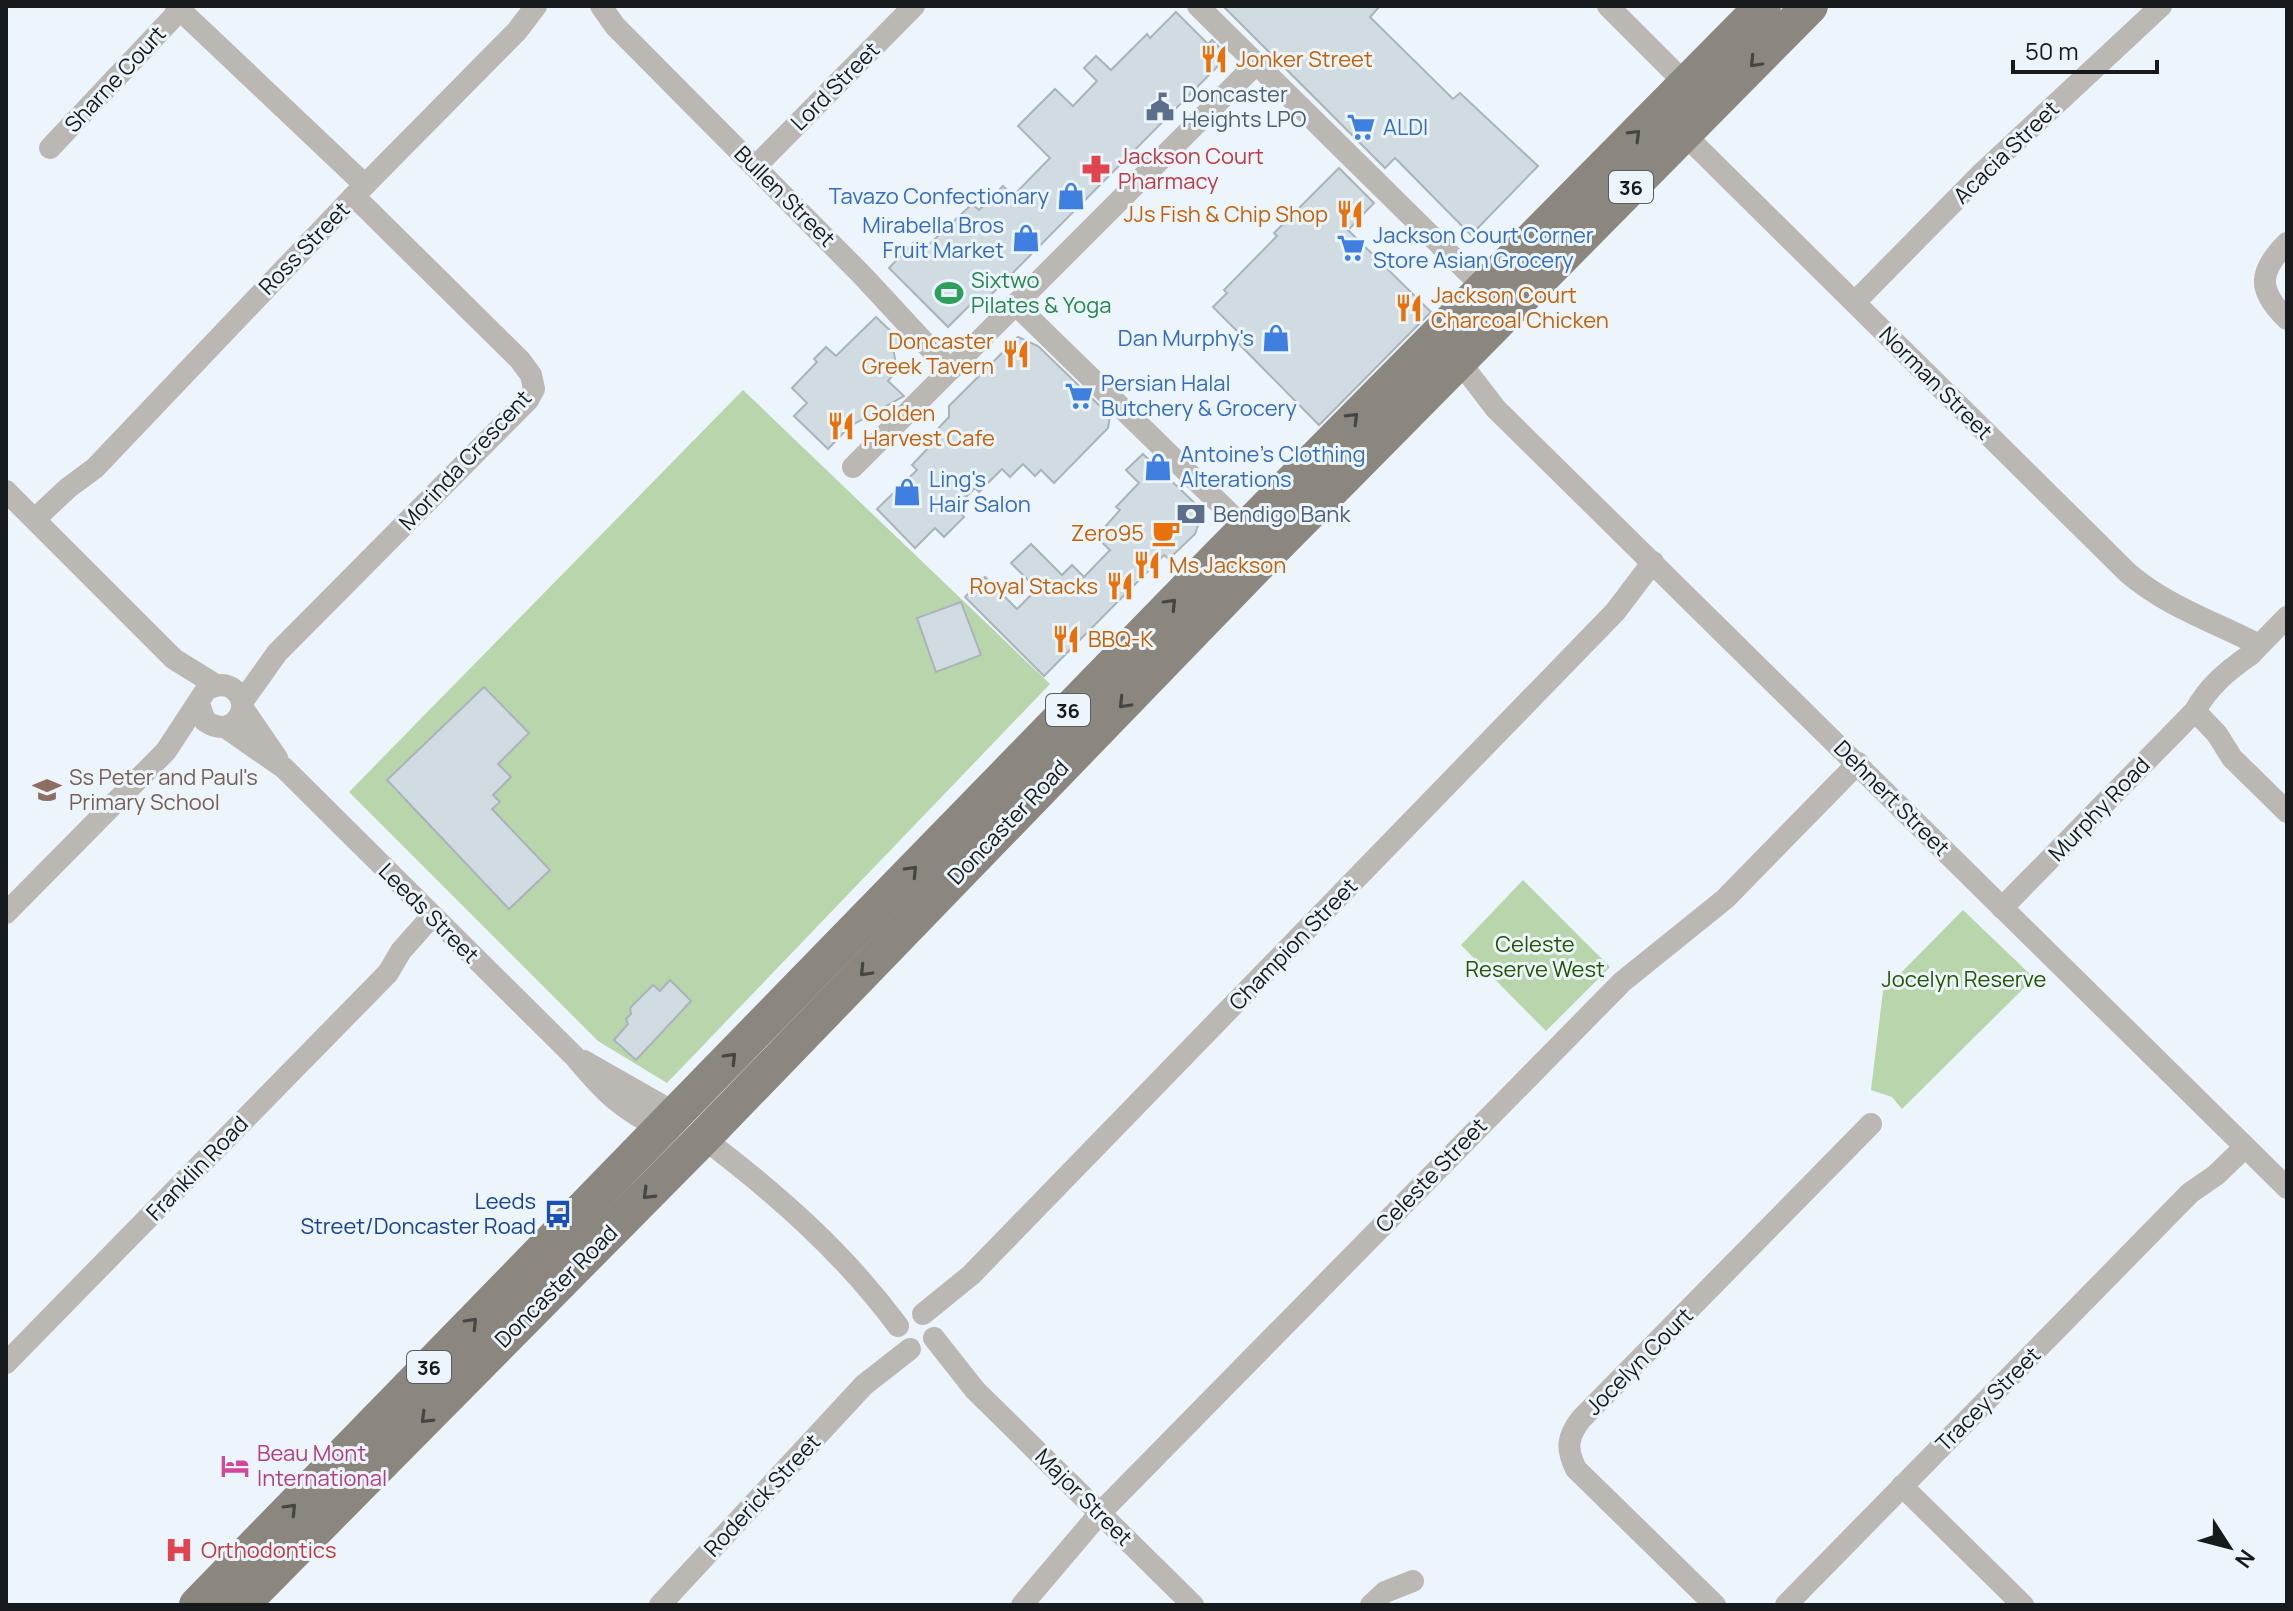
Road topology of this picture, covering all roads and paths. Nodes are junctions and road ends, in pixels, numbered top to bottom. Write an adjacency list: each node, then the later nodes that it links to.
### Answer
1 (536, 6): 13 (street, Ross Street)
2 (552, 6): 13 (street, Ross Street)
3 (586, 6): 12 (street, Bullen Street)
4 (601, 6): 12 (street, Bullen Street)
5 (914, 6): 19 (street, Lord Street)
6 (1198, 6): 14 (street)
7 (1608, 6): 15 (street)
8 (1763, 6): 15 (main road, Doncaster Road / 36)
9 (1810, 6): 16 (main road, Doncaster Road / 36, one-way to 16)
10 (2161, 6): 23 (street, Acacia Street)
11 (178, 8): 17 (street, Sharne Court); 20 (street, Morinda Crescent)
12 (615, 26): 19 (street, Bullen Street)
13 (517, 31): 20 (street, Ross Street)
14 (1256, 64): 22 (street); 24 (street)
15 (1686, 84): 22 (main road, Doncaster Road / 36, one-way to 15)
16 (1684, 134): 18 (main road, Doncaster Road / 36); 23 (street, Norman Street)
17 (50, 148)
18 (1658, 160): 22 (street); 26 (main road, Doncaster Road / 36)
19 (756, 166): 27 (street, Bullen Street)
20 (359, 190): 30 (street, Ross Street); 35 (street, Morinda Crescent)
21 (2287, 243): 25 (street)
22 (1472, 298): 26 (street); 31 (main road, Doncaster Road / 36, one-way to 22)
23 (1855, 302): 34 (street, Norman Street)
24 (1015, 304): 27 (street); 31 (street)
25 (2287, 319)
26 (1456, 364): 31 (main road, Doncaster Road / 36); 32 (street, Dehnert Street)
27 (950, 370): 28 (street)
28 (853, 467)
29 (6, 491): 30 (street, Leeds Street)
30 (39, 524): 35 (street, Leeds Street)
31 (1258, 540): 45 (main road, Doncaster Road / 36, one-way to 31); 47 (main road, Doncaster Road / 36, one-way to 47)
32 (1658, 567): 39 (street, Dehnert Street); 50 (street, Champion Street)
33 (2287, 617): 34 (street, Murphy Road)
34 (2255, 650): 36 (street, Murphy Road)
35 (221, 697): 37 (street); 37 (street); 38 (street); 40 (street, Leeds Street)
36 (2190, 716): 41 (street); 42 (street, Murphy Road)
37 (218, 726): 38 (street); 40 (street, Leeds Street)
38 (166, 751): 43 (street)
39 (1858, 763): 42 (street, Dehnert Street); 53 (street, Celeste Street)
40 (284, 768): 44 (street, Leeds Street)
41 (2287, 812)
42 (2002, 908): 48 (street, Dehnert Street)
43 (6, 913)
44 (438, 922): 45 (street, Leeds Street); 51 (street, Franklin Road)
45 (670, 1122): 47 (main road); 55 (main road, Doncaster Road / 36, one-way to 45)
46 (1871, 1124): 61 (street, Jocelyn Court)
47 (703, 1138): 50 (street, Major Street); 56 (main road, Doncaster Road / 36, one-way to 56)
48 (2240, 1142): 49 (street, Dehnert Street); 52 (street, Tracey Street)
49 (2287, 1188)
50 (916, 1332): 53 (street, Major Street); 57 (street, Roderick Street)
51 (6, 1363)
52 (1902, 1486): 62 (street, Tracey Street); 63 (street)
53 (1100, 1513): 58 (street, Celeste Street); 59 (street, Major Street)
54 (1413, 1581): 60 (street)
55 (197, 1605)
56 (241, 1605)
57 (660, 1605)
58 (1022, 1605)
59 (1193, 1605)
60 (1371, 1605)
61 (1715, 1605)
62 (1786, 1605)
63 (2023, 1605)

